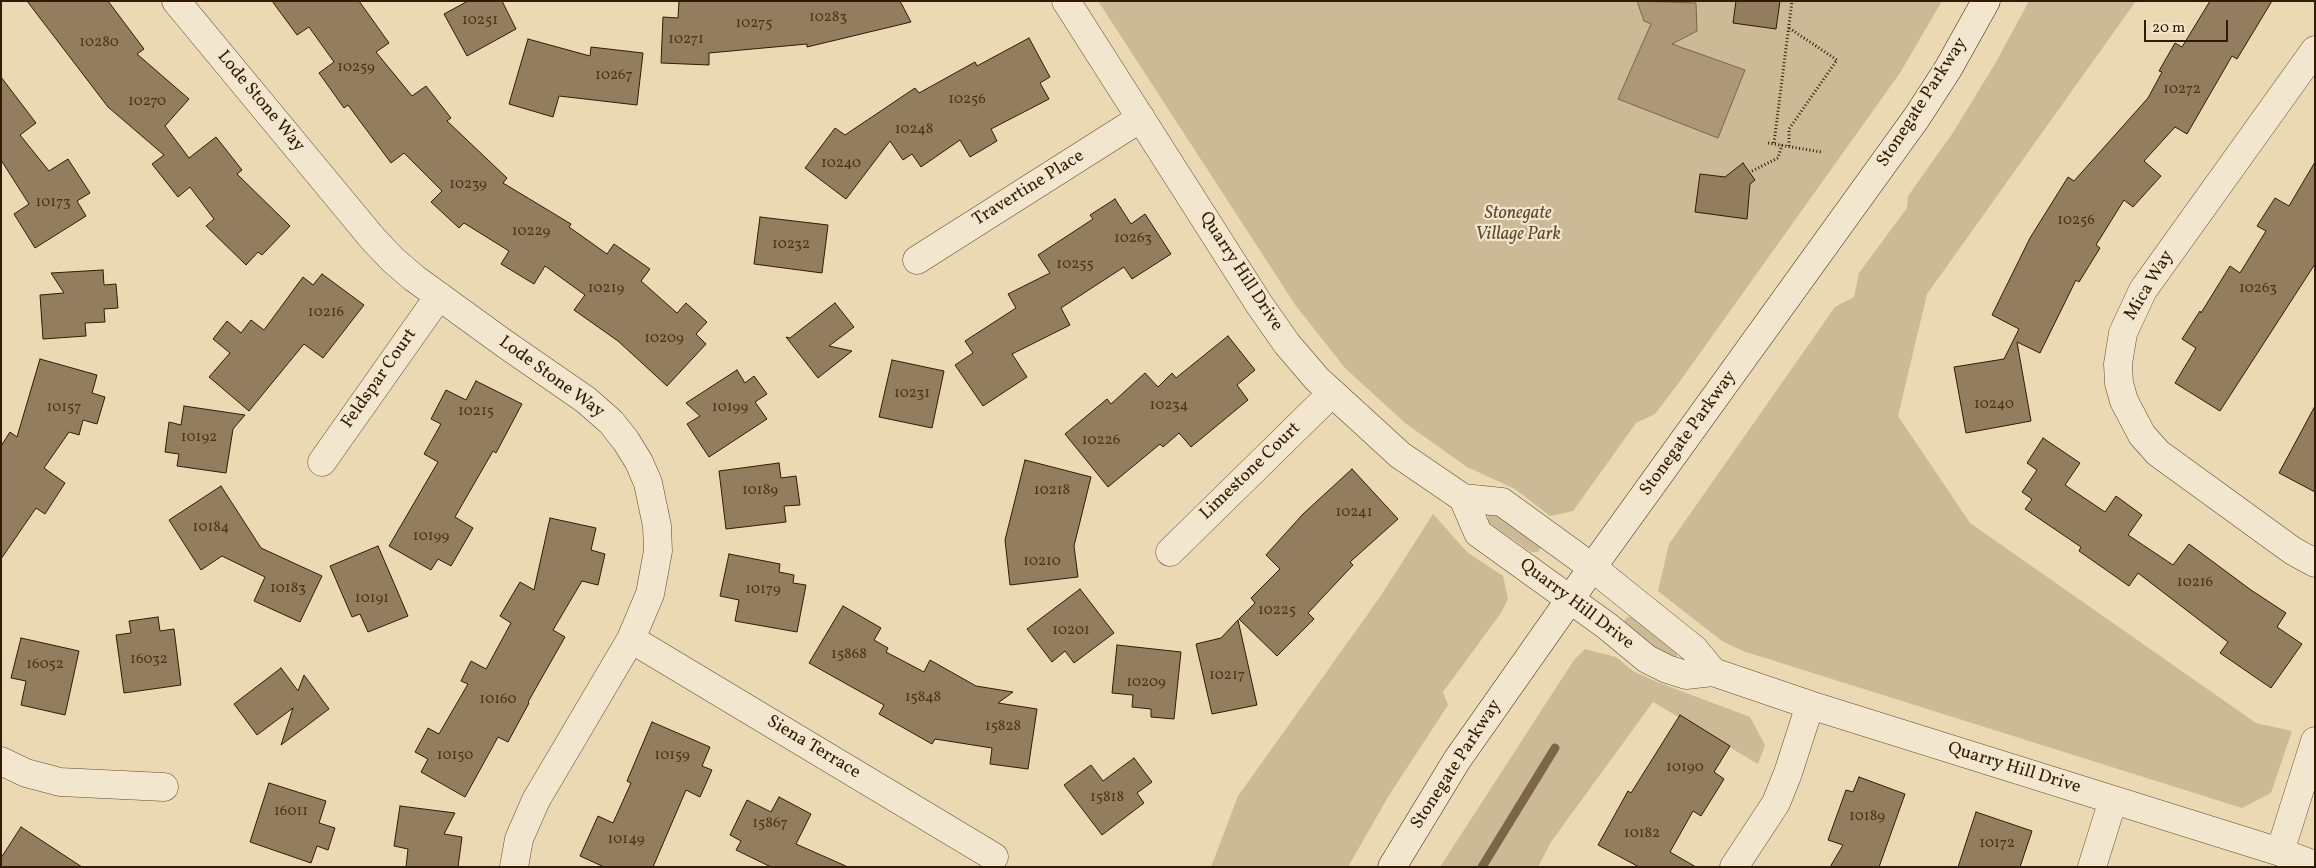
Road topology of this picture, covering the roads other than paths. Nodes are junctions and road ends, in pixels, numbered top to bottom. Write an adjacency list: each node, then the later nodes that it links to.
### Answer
1 (176, 1): 7 (street, Lode Stone Way)
2 (1066, 1): 5 (street, Quarry Hill Drive)
3 (1986, 1): 13 (street, Stonegate Parkway)
4 (2315, 50): 12 (street, Mica Way)
5 (1141, 118): 6 (street, Travertine Place); 8 (street, Quarry Hill Drive)
6 (917, 260)
7 (439, 296): 9 (street, Feldspar Court); 15 (street, Lode Stone Way)
8 (1332, 394): 10 (street, Quarry Hill Drive); 11 (street, Limestone Court)
9 (322, 462)
10 (1464, 498): 13 (street, Quarry Hill Drive); 14 (street, Quarry Hill Drive)
11 (1170, 552)
12 (2315, 563)
13 (1593, 568): 14 (street, Stonegate Parkway); 16 (street, Quarry Hill Drive)
14 (1569, 599): 16 (street, Quarry Hill Drive); 26 (street, Stonegate Parkway)
15 (631, 639): 23 (street, Siena Terrace); 25 (street, Lode Stone Way)
16 (1713, 672): 17 (street, Quarry Hill Drive)
17 (1810, 705): 21 (street, Quarry Hill Drive); 27 (street)
18 (2315, 741): 22 (street)
19 (1, 762): 20 (street)
20 (164, 787)
21 (2113, 800): 22 (street, Quarry Hill Drive); 28 (street)
22 (2280, 852): 24 (street, Quarry Hill Drive)
23 (994, 857)
24 (2315, 865)
25 (514, 867)
26 (1392, 867)
27 (1734, 867)
28 (2092, 867)

